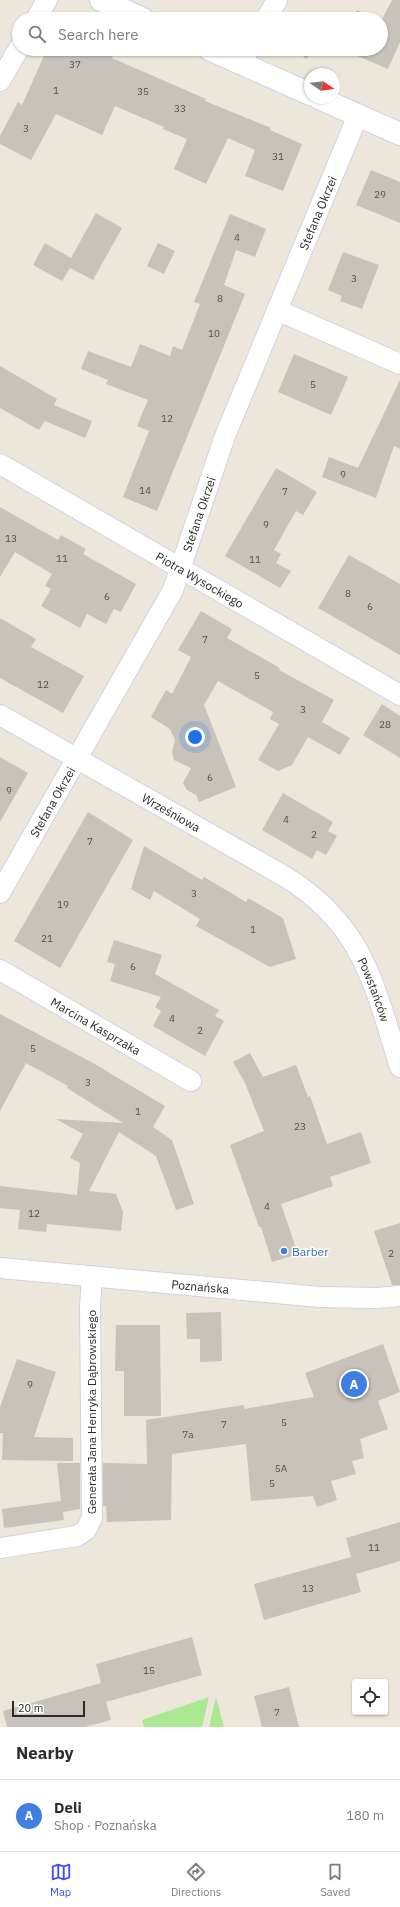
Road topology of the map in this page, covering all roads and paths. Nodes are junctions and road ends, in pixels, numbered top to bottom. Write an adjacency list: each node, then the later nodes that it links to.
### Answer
1 (46, 0): 4 (street)
2 (101, 0): 5 (street)
3 (277, 0): 6 (street)
4 (40, 12)
5 (128, 12)
6 (270, 12)
7 (14, 56): 9 (street)
8 (245, 56): 10 (street)
9 (0, 80)
10 (304, 90)
11 (333, 104): 12 (street)
12 (358, 115): 13 (street); 14 (street, Stefana Okrzei)
13 (400, 134)
14 (277, 310): 15 (street); 17 (street, Stefana Okrzei)
15 (400, 364)
16 (0, 464): 17 (street, Piotra Wysockiego)
17 (181, 567): 18 (street, Piotra Wysockiego); 20 (street, Stefana Okrzei)
18 (400, 695)
19 (0, 716): 20 (street, Wrześniowa)
20 (76, 759): 21 (street, Stefana Okrzei); 22 (street, Wrześniowa)
21 (0, 893)
22 (337, 919): 24 (street, Powstańców)
23 (0, 970): 25 (street, Marcina Kasprzaka)
24 (400, 1067)
25 (191, 1081)
26 (0, 1268): 27 (street, Poznańska)
27 (92, 1277): 28 (street, Poznańska); 29 (street, Generała Jana Henryka Dąbrowskiego)
28 (400, 1296)
29 (0, 1548)

